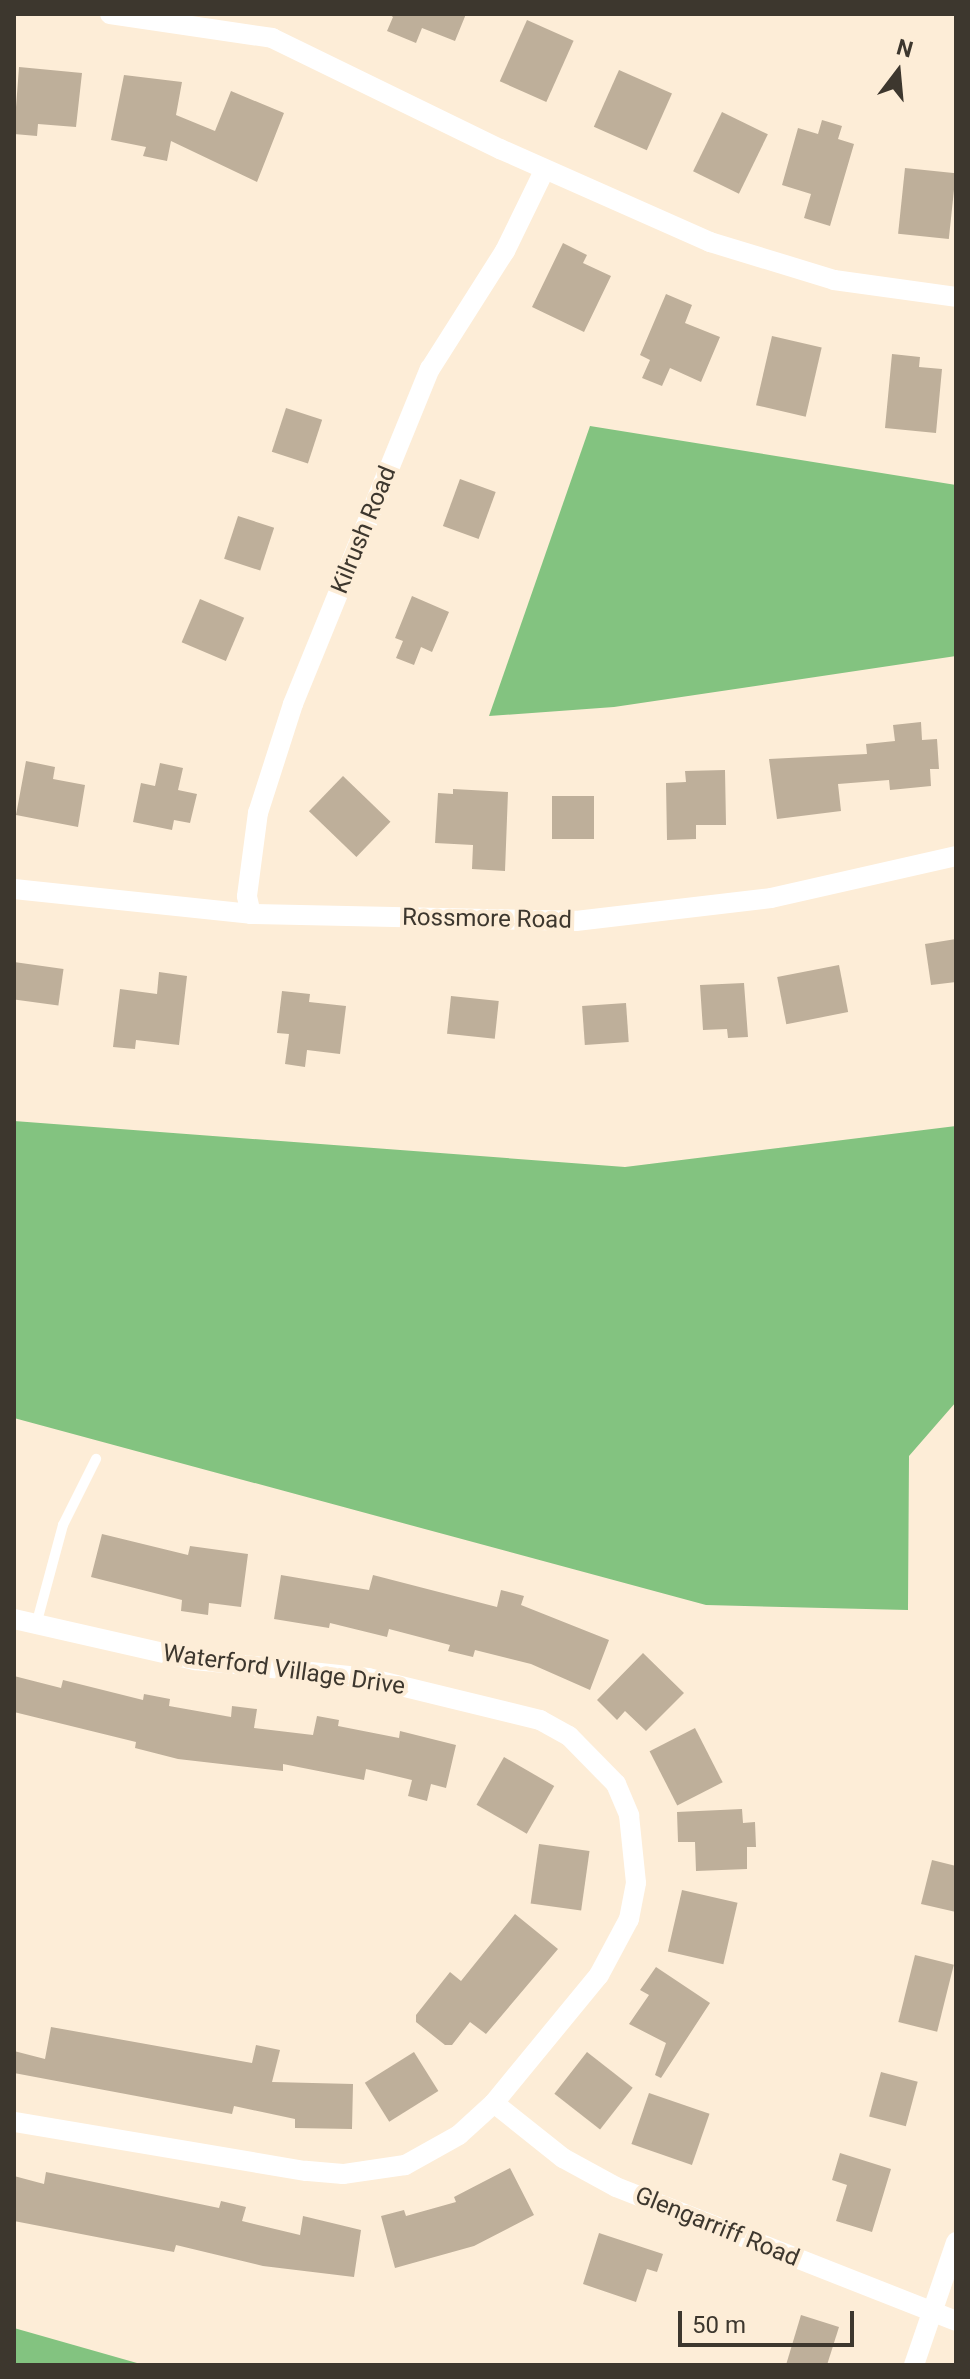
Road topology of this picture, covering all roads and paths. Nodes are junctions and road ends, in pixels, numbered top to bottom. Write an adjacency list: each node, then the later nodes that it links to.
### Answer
1 (110, 14): 2 (street)
2 (545, 169): 3 (street); 6 (street, Kilrush Road)
3 (956, 297)
4 (956, 856): 6 (street, Rossmore Road)
5 (14, 889): 6 (street, Rossmore Road)
6 (251, 914)
7 (96, 1459): 9 (lane)
8 (14, 1619): 9 (street, Waterford Village Drive)
9 (36, 1625): 10 (street, Waterford Village Drive)
10 (494, 2103): 11 (street, Waterford Village Drive); 13 (street, Glengarriff Road)
11 (14, 2122)
12 (956, 2242): 13 (street)
13 (934, 2317): 14 (street, Glengarriff Road); 15 (street)
14 (956, 2321)
15 (914, 2365)

